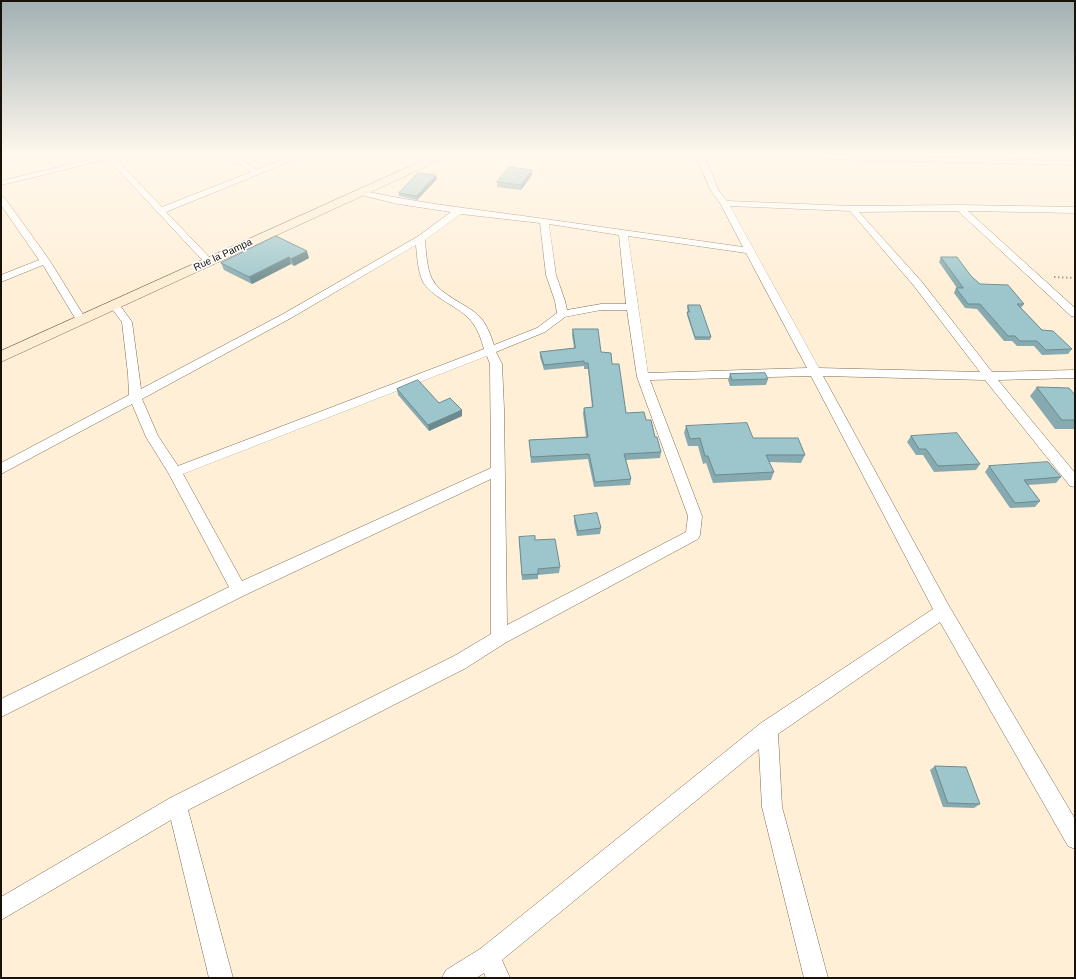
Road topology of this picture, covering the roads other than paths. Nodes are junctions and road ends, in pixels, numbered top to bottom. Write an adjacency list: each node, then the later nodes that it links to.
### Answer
1 (1, 199): 17 (street)
2 (150, 200): 11 (street)
3 (190, 200): 11 (street)
4 (343, 200): 18 (street, Rue la Pampa)
5 (392, 200): 12 (street)
6 (722, 200): 7 (street)
7 (724, 203): 9 (street); 16 (street)
8 (960, 208): 9 (street); 10 (street); 23 (street)
9 (852, 209): 29 (street)
10 (1075, 210)
11 (161, 211): 18 (street)
12 (460, 211): 13 (street); 15 (street)
13 (544, 221): 14 (street); 22 (street)
14 (623, 234): 16 (street); 21 (street)
15 (420, 239): 25 (street); 31 (street)
16 (750, 251): 27 (street)
17 (45, 261): 19 (street); 24 (street)
18 (208, 261): 20 (street, Rue la Pampa)
19 (1, 279)
20 (115, 306): 24 (street, Rue la Pampa); 31 (street)
21 (632, 307): 22 (street); 30 (street)
22 (562, 314): 25 (street)
23 (1075, 314)
24 (82, 320): 26 (street, Rue la Pampa)
25 (490, 351): 33 (street); 34 (street)
26 (1, 357)
27 (815, 372): 29 (street); 30 (street); 37 (street)
28 (1075, 374): 29 (street)
29 (990, 376): 35 (street)
30 (643, 377): 38 (street)
31 (135, 397): 32 (street); 34 (street)
32 (1, 469)
33 (499, 470): 36 (street); 38 (street)
34 (175, 472): 36 (street)
35 (1075, 482)
36 (239, 590): 39 (street)
37 (943, 611): 40 (street); 42 (street)
38 (499, 638): 41 (street)
39 (1, 708)
40 (768, 730): 44 (street); 48 (street)
41 (176, 805): 43 (street); 45 (street)
42 (1075, 838)
43 (1, 909)
44 (488, 957): 46 (street); 47 (street)
45 (221, 978)
46 (454, 978)
47 (498, 978)
48 (816, 978)

